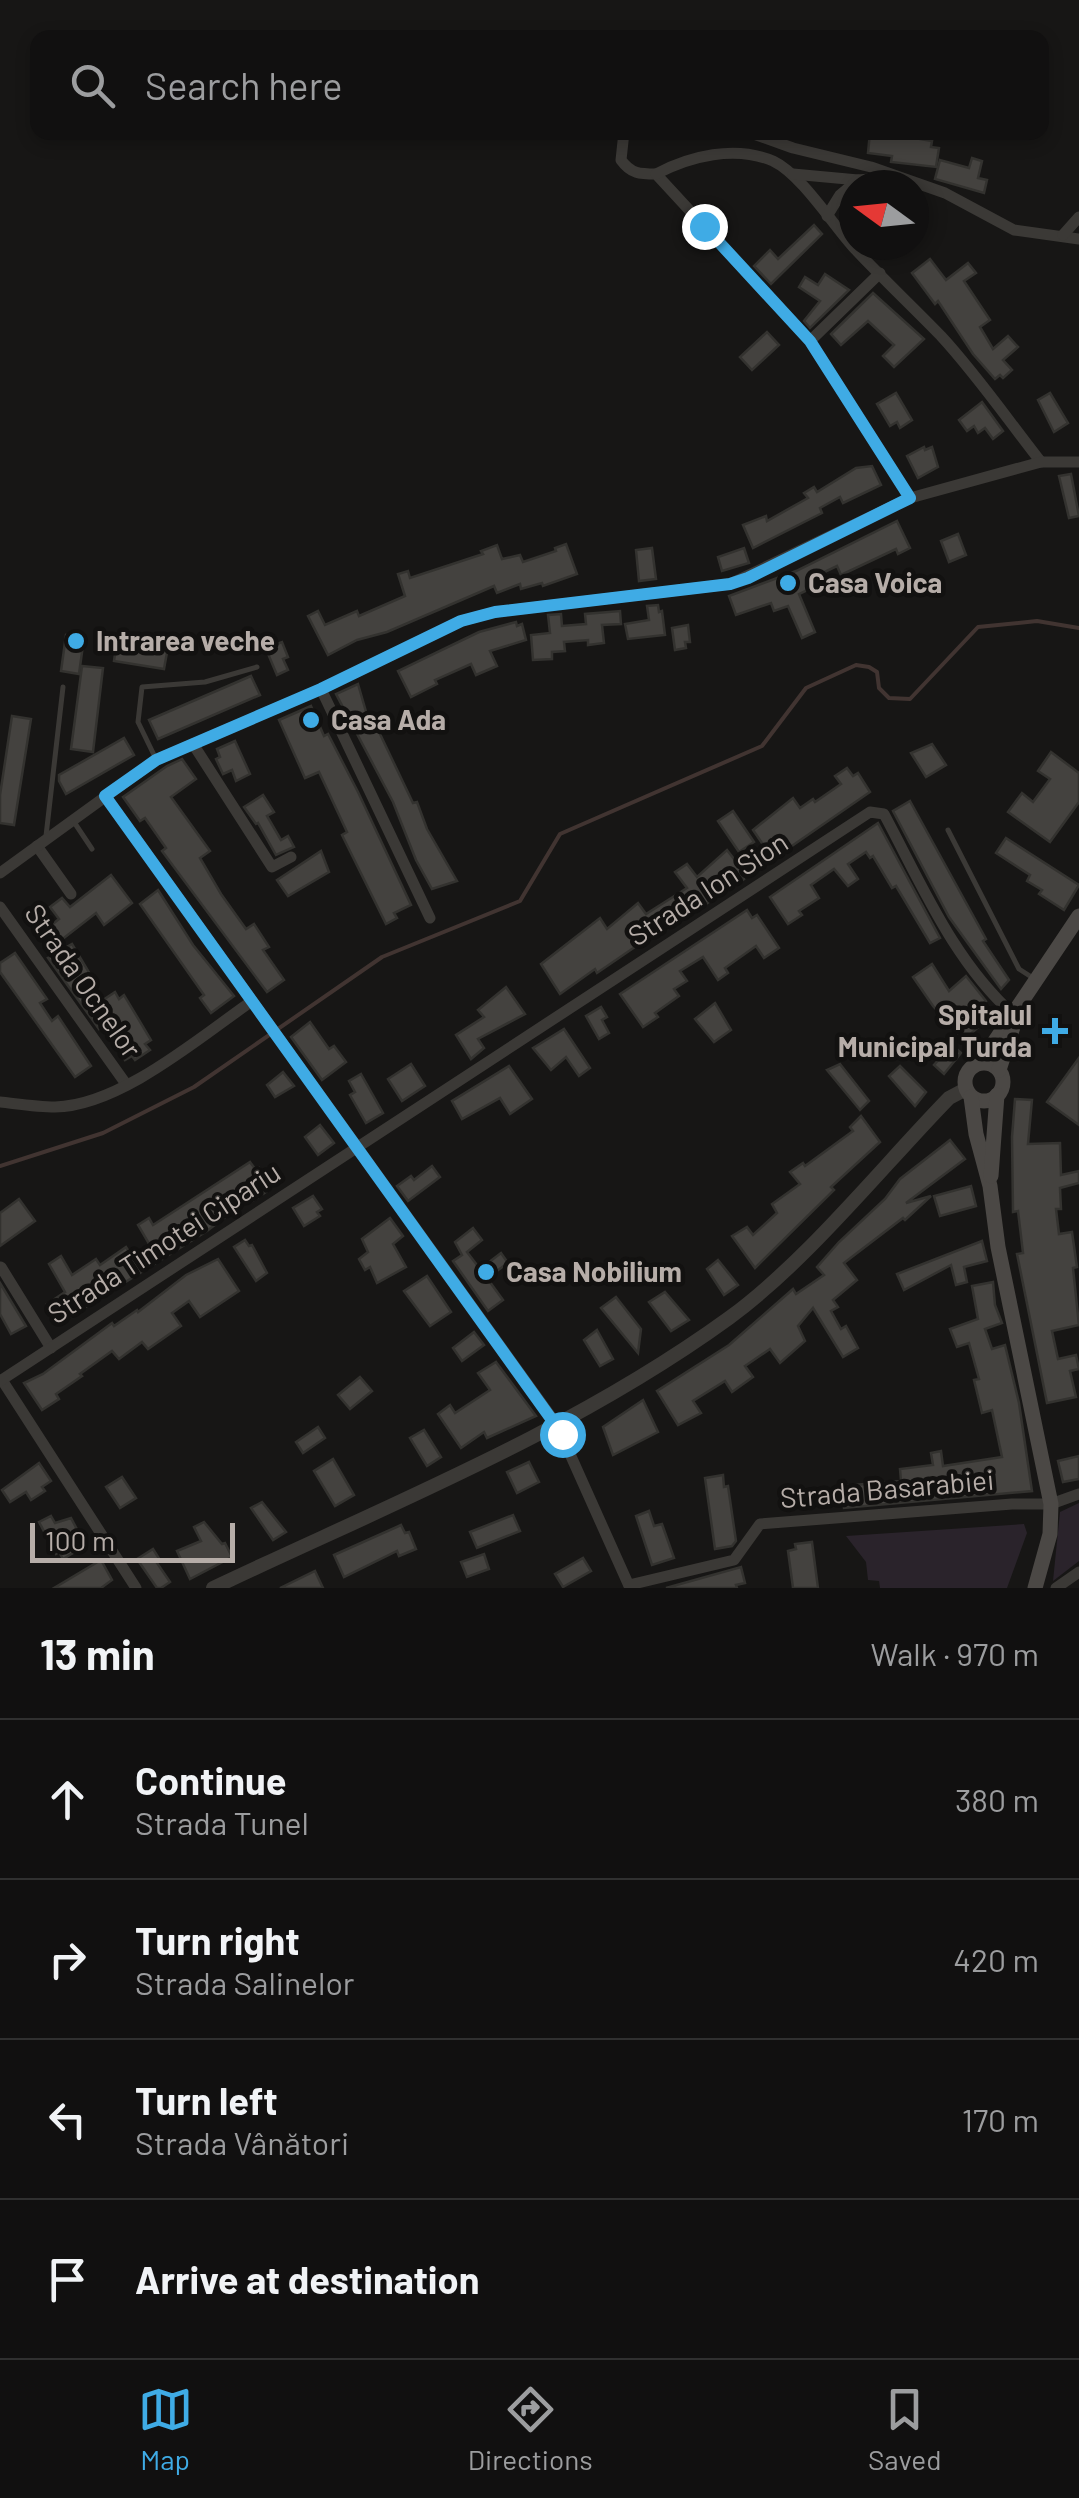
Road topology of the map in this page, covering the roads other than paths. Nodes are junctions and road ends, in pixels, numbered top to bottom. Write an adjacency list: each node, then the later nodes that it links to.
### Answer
1 (623, 140): 4 (street)
2 (772, 140): 3 (street)
3 (864, 170)
4 (656, 174): 5 (street); 14 (street)
5 (794, 174): 6 (street); 9 (street)
6 (839, 178)
7 (929, 189): 11 (street)
8 (839, 197): 9 (street)
9 (827, 216): 13 (street)
10 (1079, 217): 11 (street)
11 (1063, 235): 12 (street)
12 (1079, 239)
13 (880, 273): 14 (street); 15 (street)
14 (810, 341): 17 (street)
15 (1040, 462): 16 (street); 17 (street)
16 (1079, 462)
17 (910, 498): 20 (street)
18 (257, 667): 22 (lane)
19 (63, 687): 26 (lane)
20 (321, 689): 21 (street); 33 (street)
21 (193, 744): 22 (street); 28 (street)
22 (156, 760): 23 (street)
23 (105, 796): 24 (street); 35 (street)
24 (72, 820): 26 (street); 27 (lane)
25 (948, 830): 34 (lane)
26 (41, 843): 29 (street); 30 (street)
27 (92, 849)
28 (290, 856)
29 (0, 873)
30 (71, 894)
31 (0, 907): 39 (street, Strada Ocnelor)
32 (1079, 916): 34 (main road)
33 (430, 918)
34 (1036, 980): 36 (main road)
35 (252, 1001): 39 (street); 43 (street)
36 (1017, 1013): 37 (main road); 38 (main road); 43 (street, Strada Ion Sion)
37 (981, 1062): 38 (main road); 40 (main road)
38 (1000, 1070): 41 (main road)
39 (126, 1084): 42 (street)
40 (969, 1093): 41 (main road); 44 (main road); 48 (street)
41 (998, 1096): 44 (main road)
42 (0, 1102)
43 (356, 1146): 46 (street, Strada Timotei Cipariu); 48 (street)
44 (990, 1186): 50 (main road)
45 (0, 1266): 46 (street)
46 (51, 1348): 47 (street, Strada Timotei Cipariu)
47 (1, 1381): 52 (street)
48 (557, 1425): 53 (street); 54 (street)
49 (1079, 1494): 50 (street)
50 (1051, 1504): 53 (street, Strada Basarabiei); 55 (main road)
51 (1079, 1572): 56 (street)
52 (130, 1586)
53 (630, 1586)
54 (213, 1588)
55 (1035, 1588)
56 (1056, 1588)

